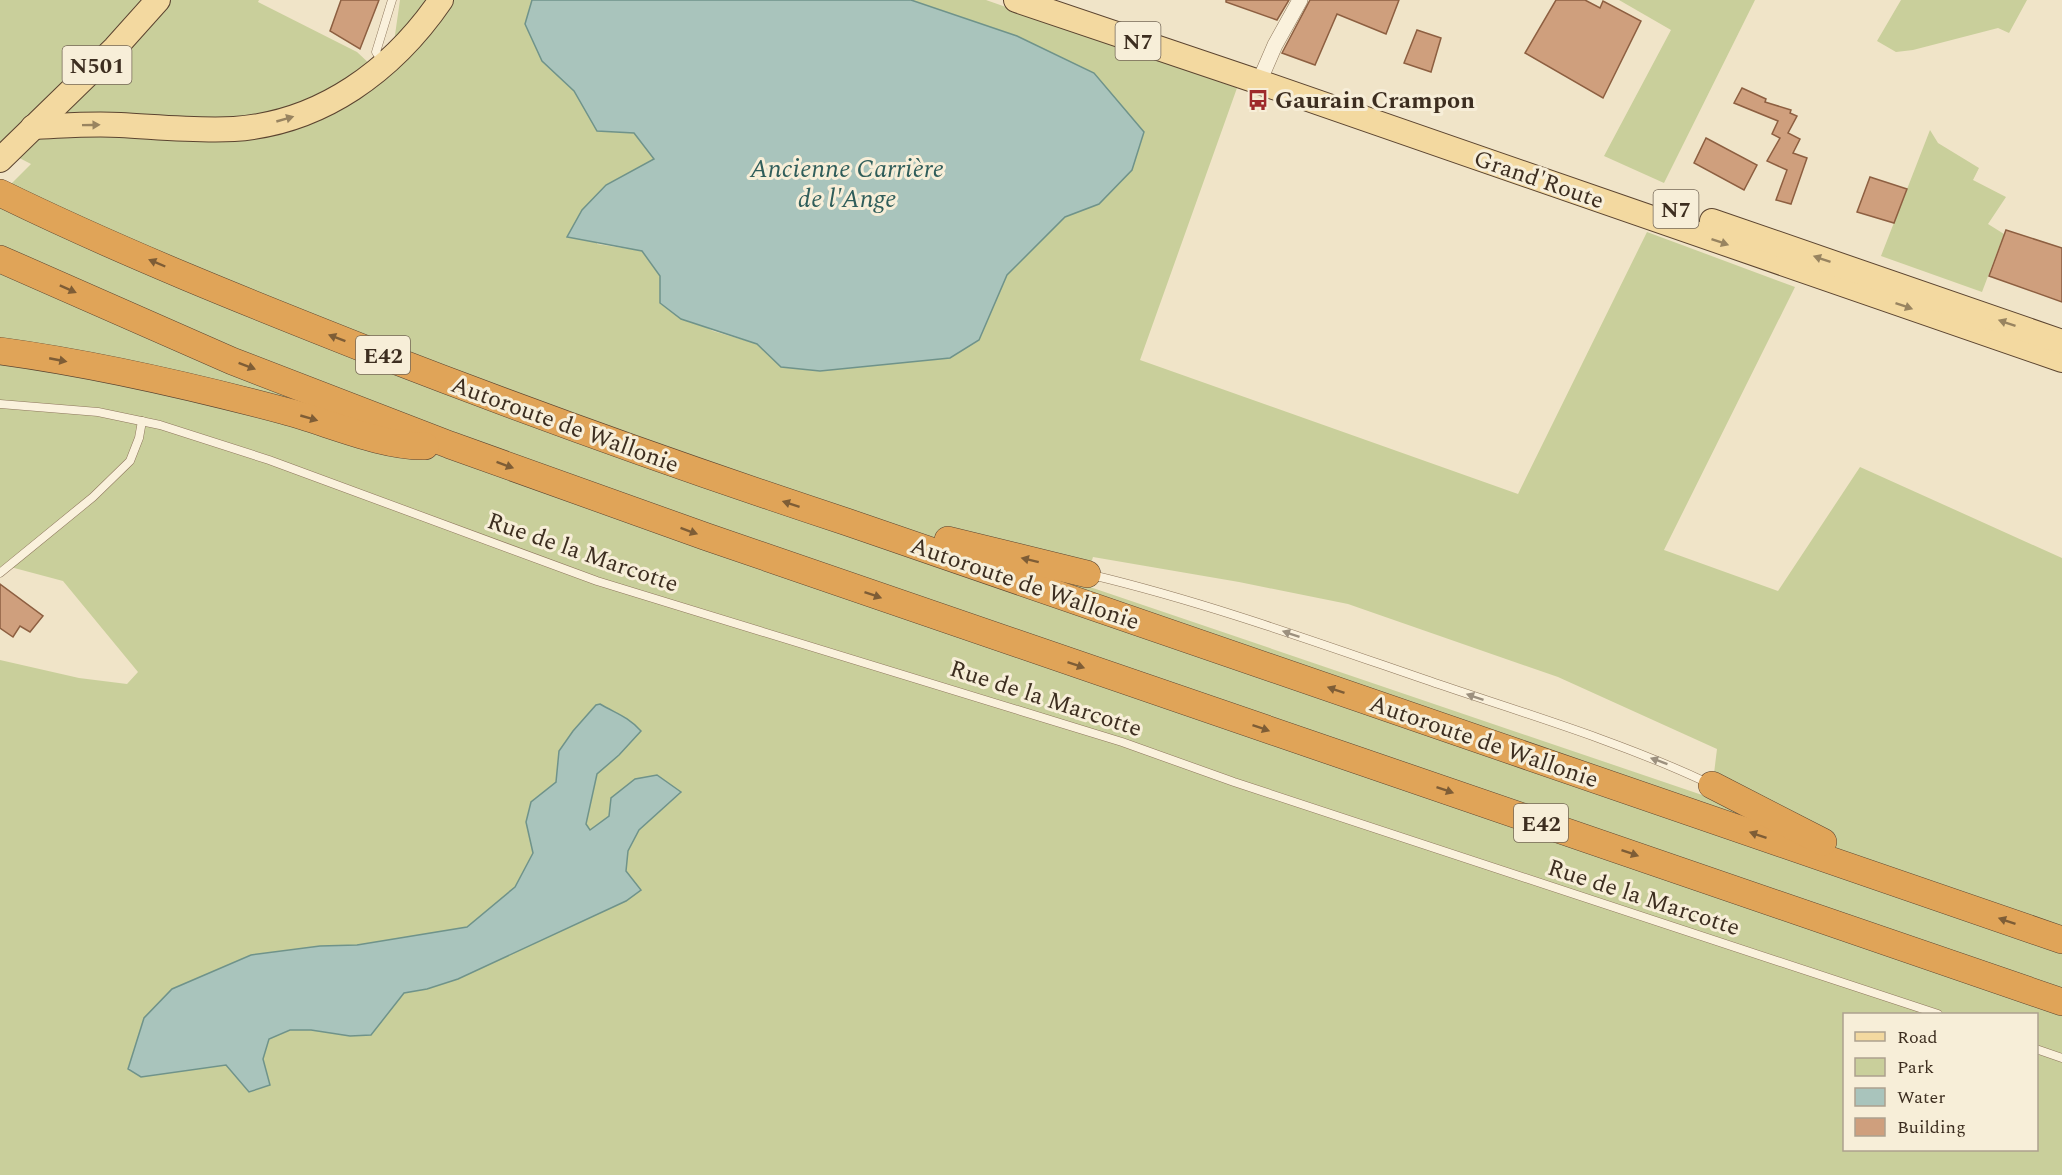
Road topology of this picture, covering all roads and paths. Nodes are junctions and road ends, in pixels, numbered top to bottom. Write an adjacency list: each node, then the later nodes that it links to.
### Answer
1 (158, 0): 9 (main road, N501)
2 (392, 0): 7 (lane)
3 (441, 0): 7 (main road)
4 (1016, 0): 8 (main road, Grand'Route / N7)
5 (1062, 0): 8 (main road, Grand'Route / N7)
6 (1300, 0): 8 (street)
7 (386, 64): 9 (main road, one-way to 7)
8 (1262, 75): 13 (main road, Grand'Route / N7, one-way to 8); 15 (main road, Grand'Route / N7, one-way to 15)
9 (33, 127): 10 (main road, N501)
10 (0, 160)
11 (0, 193): 19 (highway, Autoroute de Wallonie / E42, one-way to 11)
12 (7, 262): 18 (highway, E42, one-way to 18)
13 (2062, 342)
14 (0, 351): 18 (highway, one-way to 18)
15 (2062, 360)
16 (0, 404): 17 (lane, Rue de la Marcotte)
17 (142, 421): 20 (lane); 26 (lane, Rue de la Marcotte)
18 (450, 445): 25 (highway, E42, one-way to 25)
19 (847, 522): 21 (highway, one-way to 19); 23 (highway, Autoroute de Wallonie / E42, one-way to 19)
20 (0, 573)
21 (1087, 574): 22 (lane, one-way to 21)
22 (1712, 785): 23 (highway)
23 (1944, 898): 24 (highway, Autoroute de Wallonie / E42, one-way to 23)
24 (2062, 940)
25 (2062, 1002)
26 (1935, 1013)
27 (2038, 1049): 28 (lane)
28 (2062, 1058)

